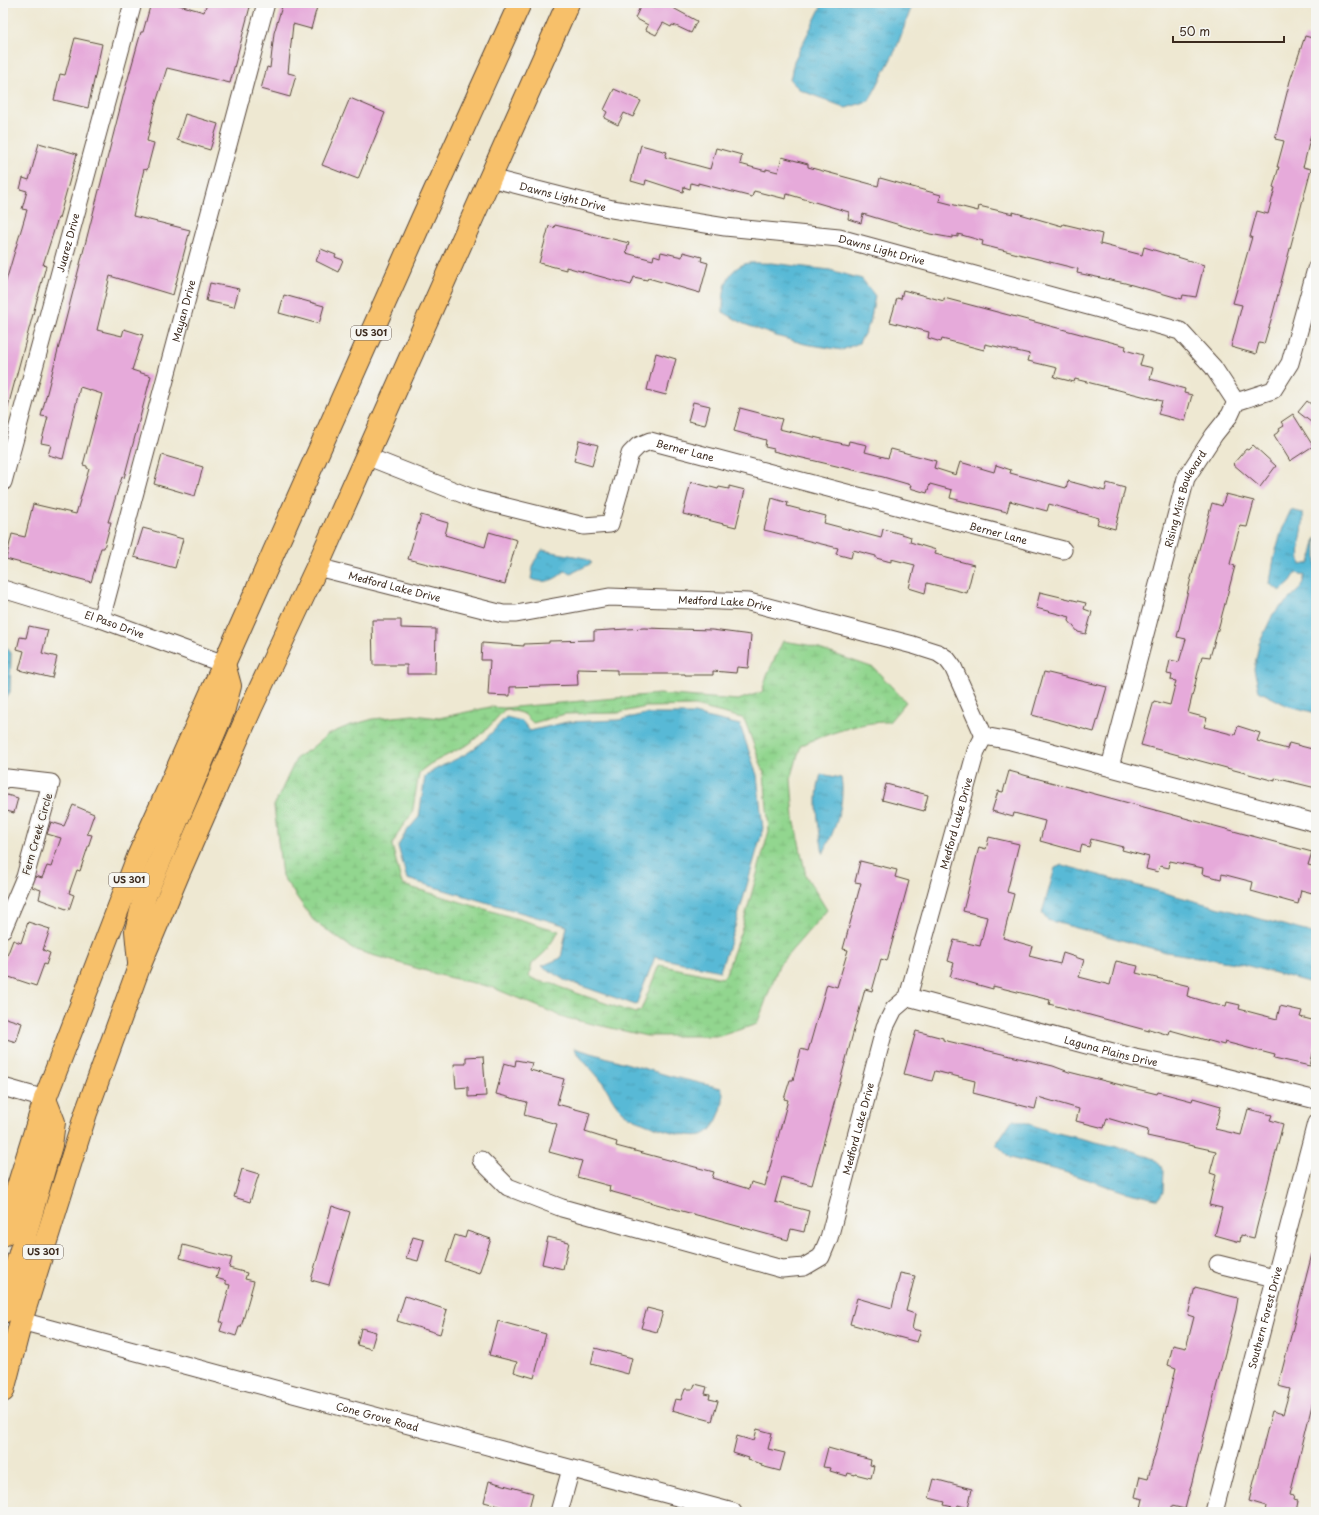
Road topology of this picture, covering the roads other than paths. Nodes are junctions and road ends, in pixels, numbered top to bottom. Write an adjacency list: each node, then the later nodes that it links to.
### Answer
1 (133, 3): 9 (street, Juarez Drive)
2 (266, 3): 13 (street, Mayan Drive)
3 (520, 3): 14 (main road, US 301)
4 (563, 8): 5 (main road, US 301)
5 (490, 178): 7 (street, Dawns Light Drive); 8 (main road, US 301)
6 (1315, 280): 7 (street)
7 (1236, 402): 16 (street, Rising Mist Boulevard)
8 (366, 456): 10 (street, Berner Lane); 11 (main road, US 301)
9 (3, 482)
10 (1063, 550)
11 (317, 567): 15 (street, Medford Lake Drive); 20 (main road, US 301)
12 (3, 589): 13 (street, El Paso Drive)
13 (101, 619): 14 (street, El Paso Drive)
14 (224, 664): 20 (main road); 23 (main road, US 301)
15 (984, 736): 16 (street); 21 (street, Medford Lake Drive)
16 (1110, 767): 18 (street)
17 (3, 780): 19 (street, Fern Creek Circle)
18 (1316, 823)
19 (3, 927)
20 (139, 967): 30 (main road, US 301)
21 (908, 997): 24 (street, Laguna Plains Drive); 26 (street, Medford Lake Drive)
22 (3, 1087): 23 (street)
23 (45, 1099): 27 (main road, US 301); 30 (main road)
24 (1316, 1100)
25 (1316, 1123): 29 (street, Southern Forest Drive)
26 (481, 1160)
27 (3, 1235)
28 (1218, 1264): 29 (street)
29 (1274, 1278): 35 (street, Southern Forest Drive)
30 (12, 1316): 31 (main road, US 301); 32 (street, Cone Grove Road)
31 (3, 1391)
32 (571, 1469): 33 (street); 34 (street, Cone Grove Road)
33 (559, 1512)
34 (733, 1512)
35 (1214, 1512)

